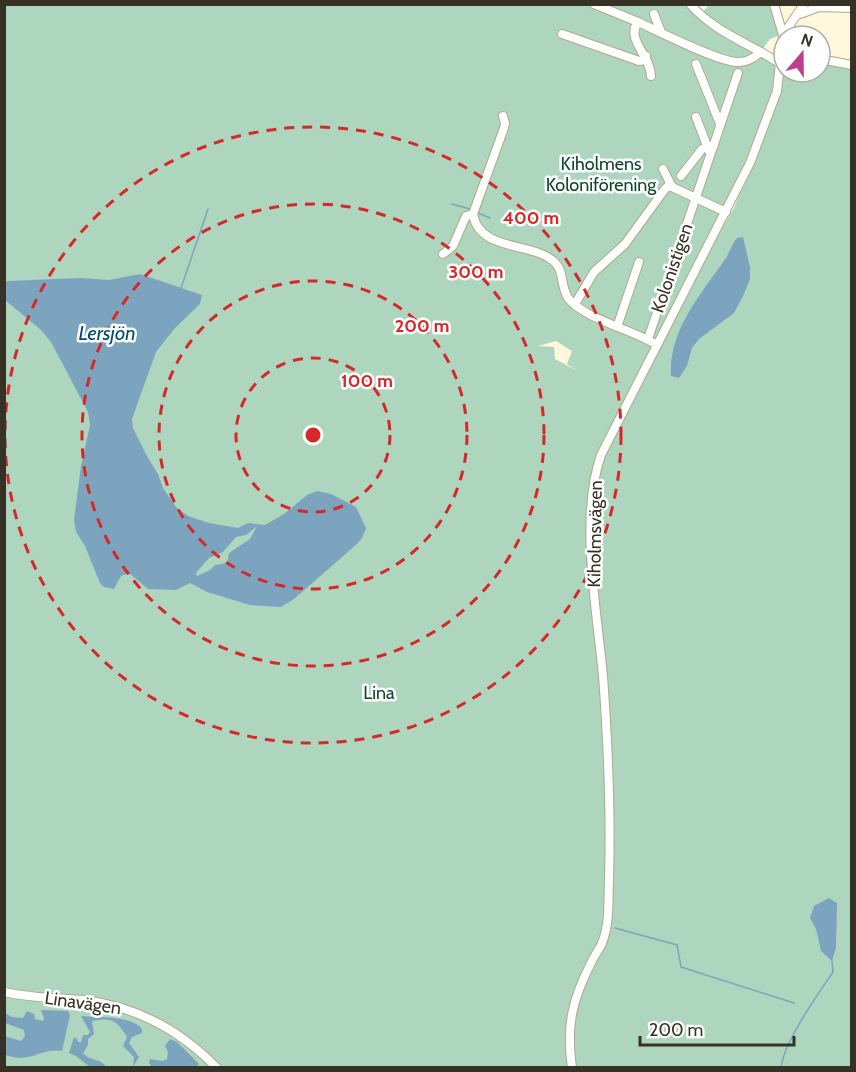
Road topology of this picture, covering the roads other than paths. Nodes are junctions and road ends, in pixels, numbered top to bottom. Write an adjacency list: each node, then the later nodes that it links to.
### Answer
1 (594, 4): 8 (street)
2 (690, 4): 13 (street)
3 (774, 4): 9 (street)
4 (804, 4): 7 (street)
5 (852, 8): 7 (street)
6 (654, 14): 11 (street)
7 (799, 15): 10 (street)
8 (638, 22): 11 (street); 14 (street)
9 (780, 24)
10 (792, 24)
11 (661, 32): 13 (street)
12 (562, 34): 14 (street)
13 (761, 52): 15 (street)
14 (646, 56): 20 (street)
15 (772, 59)
16 (832, 61): 18 (street)
17 (696, 64): 24 (street)
18 (852, 64)
19 (738, 73): 24 (street)
20 (651, 76)
21 (778, 84): 30 (street, Kiholmsvägen)
22 (503, 116): 31 (street)
23 (696, 117): 25 (street)
24 (721, 125): 25 (street)
25 (710, 145): 27 (street); 29 (street, Kolonistigen)
26 (663, 169): 28 (street)
27 (681, 176)
28 (672, 187): 29 (street); 34 (street)
29 (696, 197): 30 (street); 36 (street, Kolonistigen)
30 (726, 212): 37 (street, Kiholmsvägen)
31 (473, 214): 32 (street); 34 (street)
32 (443, 254)
33 (639, 262): 35 (street)
34 (575, 304): 35 (street)
35 (617, 327): 36 (street)
36 (648, 339): 37 (street)
37 (657, 345): 40 (street, Kiholmsvägen)
38 (4, 992): 39 (street, Linavägen)
39 (216, 1068)
40 (572, 1068)

